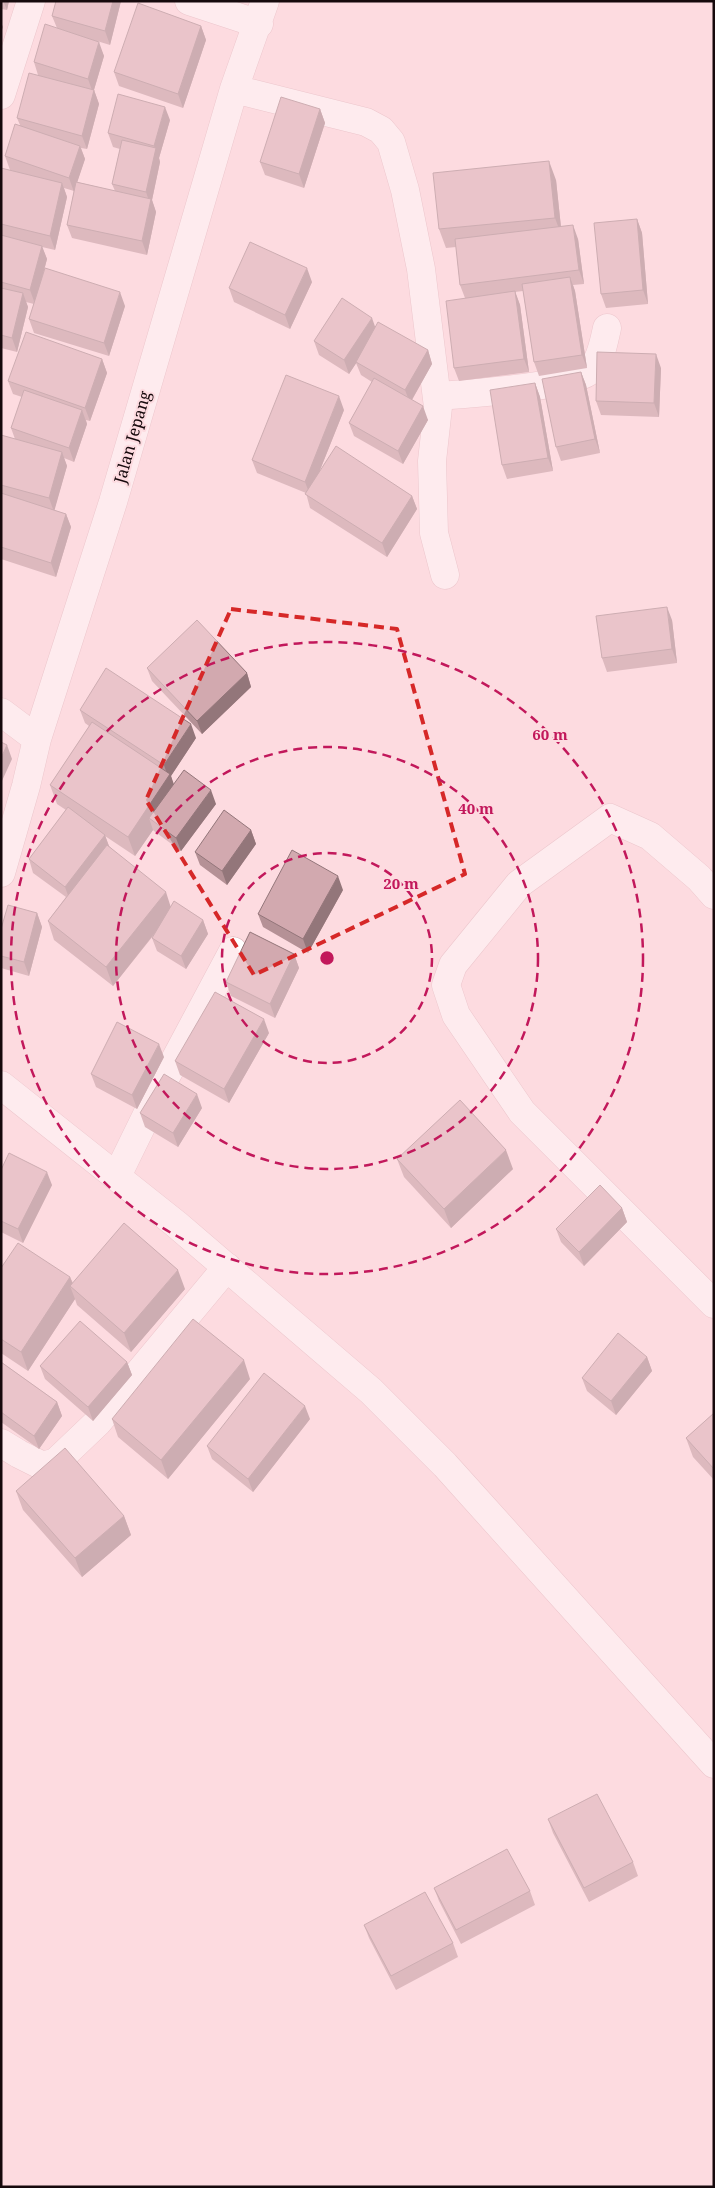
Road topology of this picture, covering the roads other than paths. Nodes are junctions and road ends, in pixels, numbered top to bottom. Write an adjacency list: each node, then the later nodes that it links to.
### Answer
1 (31, 1): 5 (street)
2 (189, 1): 3 (street)
3 (262, 13): 4 (street, Jalan Jepang)
4 (234, 89): 7 (street); 10 (street, Jalan Jepang)
5 (1, 95)
6 (607, 328): 7 (street)
7 (437, 396): 8 (street)
8 (445, 575)
9 (1, 712): 10 (street)
10 (37, 739): 11 (street, Jalan Jepang)
11 (1, 873)
12 (714, 895): 17 (street)
13 (233, 951): 15 (street)
14 (1, 1085): 15 (street)
15 (117, 1176): 16 (street)
16 (227, 1267): 18 (street); 19 (street)
17 (714, 1304)
18 (1, 1442)
19 (714, 1764)

